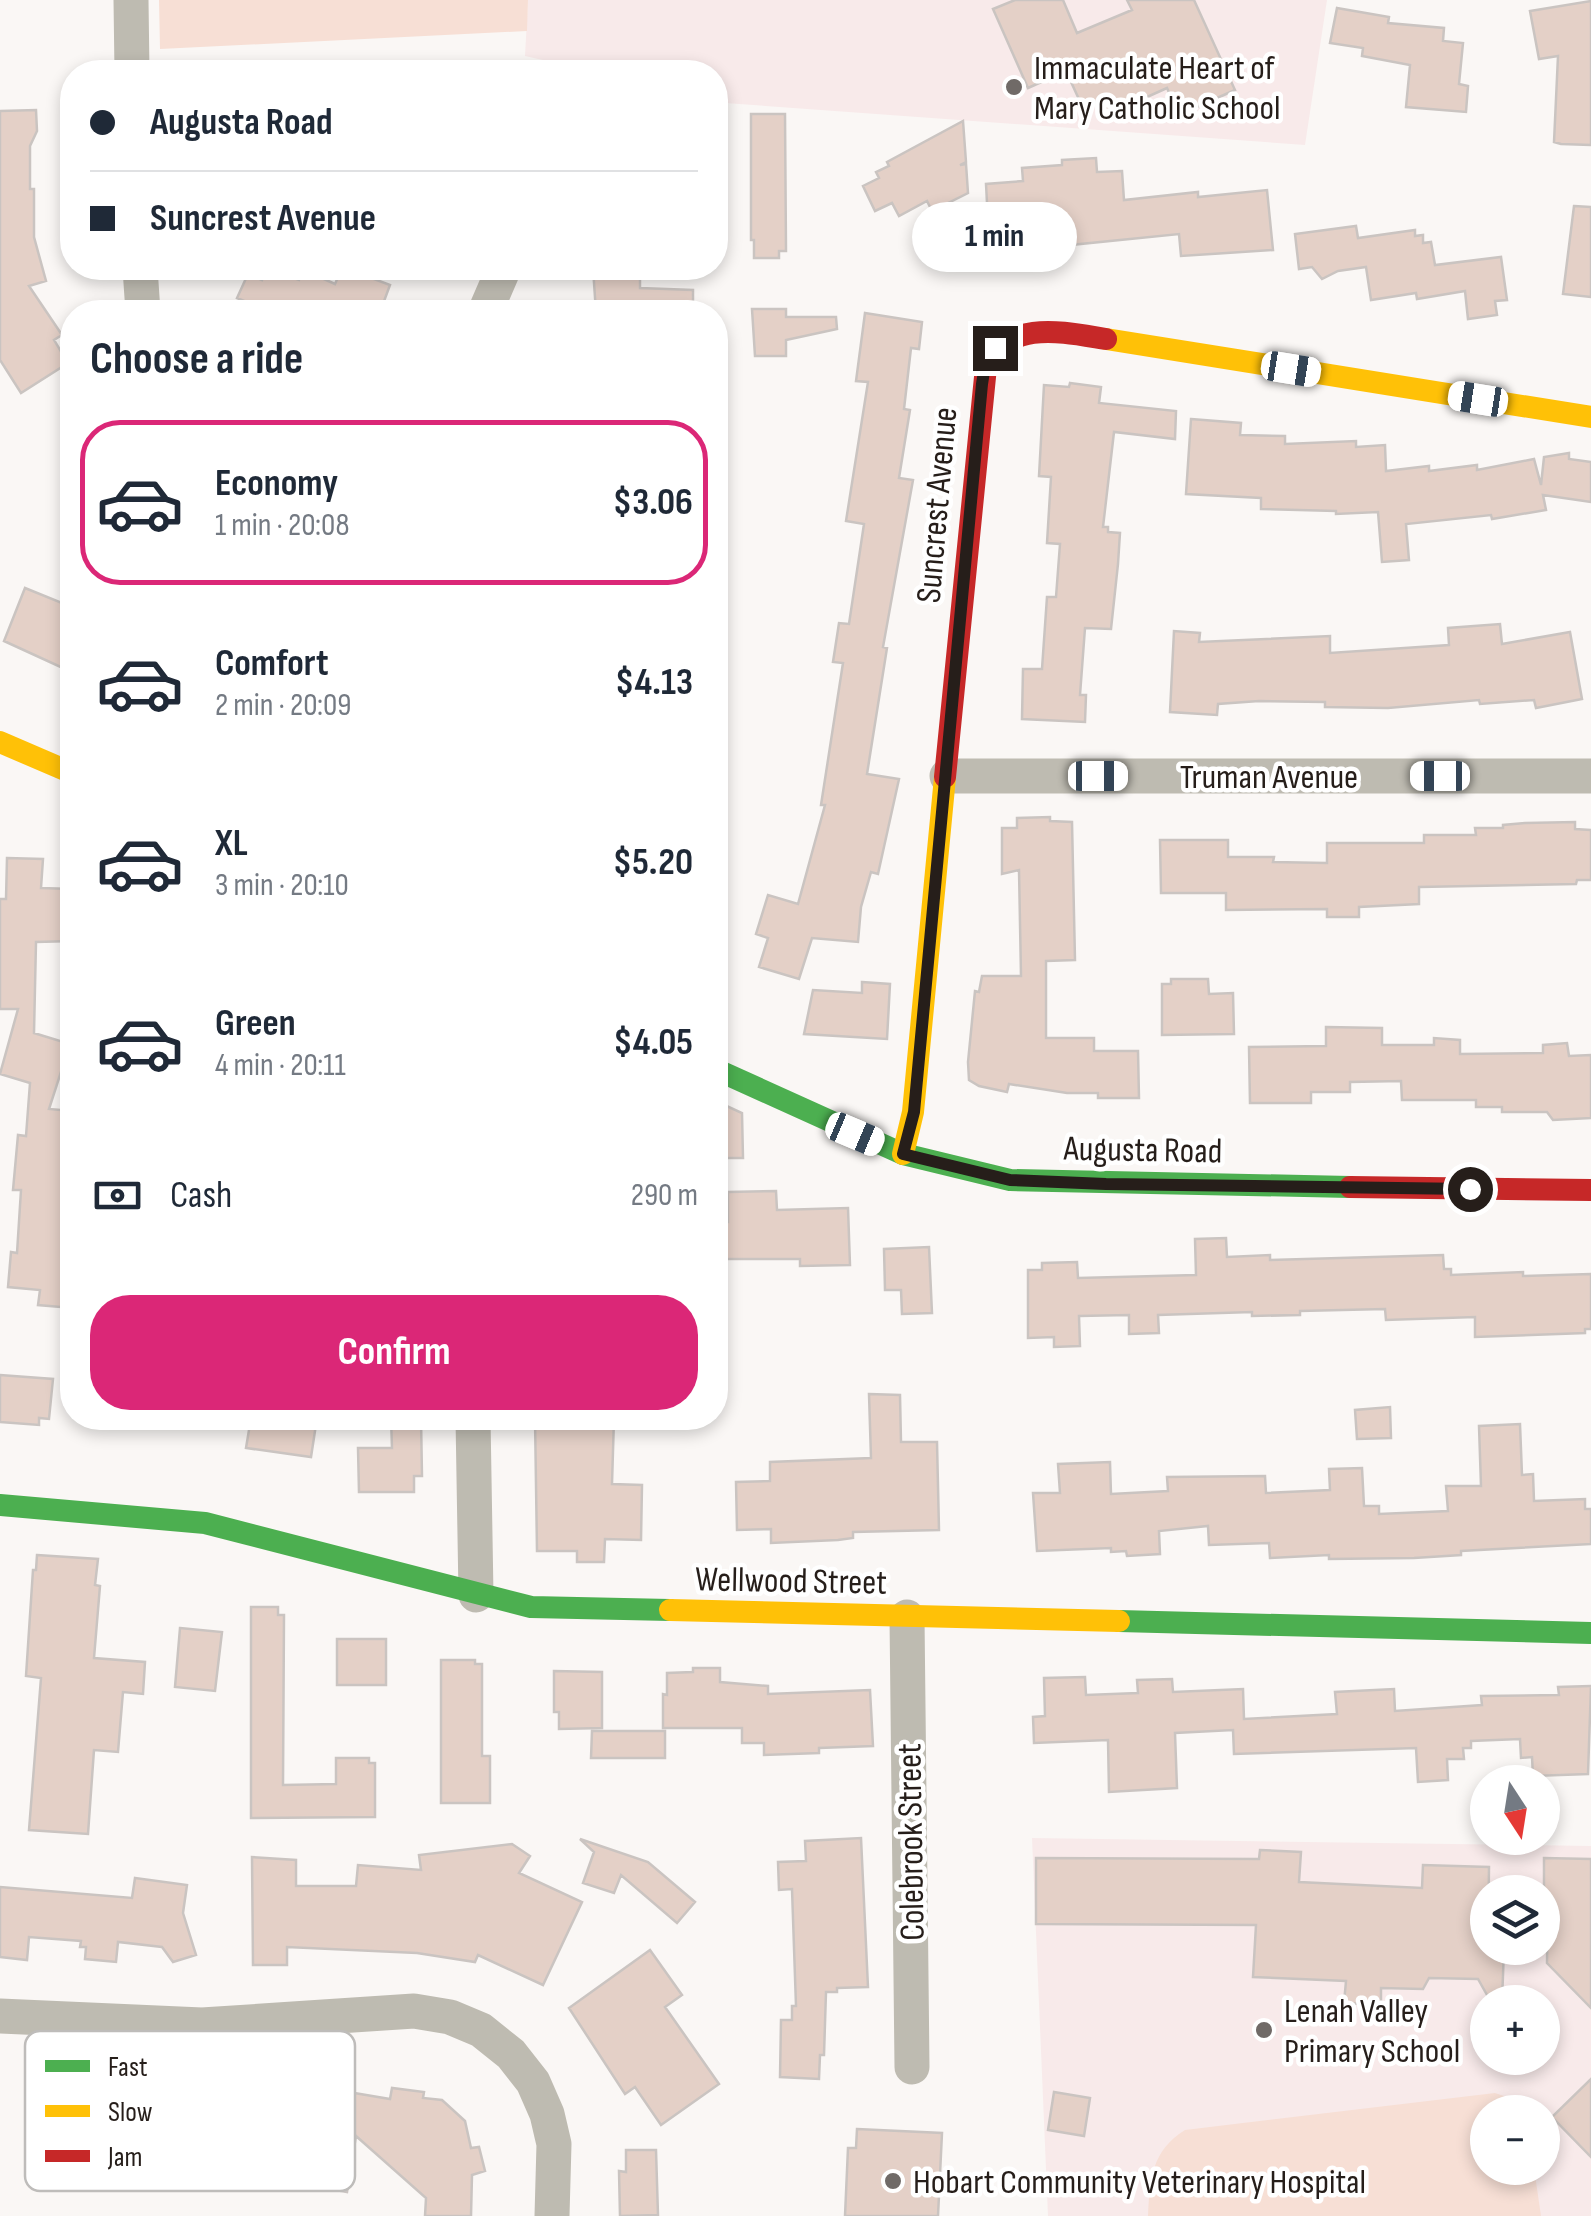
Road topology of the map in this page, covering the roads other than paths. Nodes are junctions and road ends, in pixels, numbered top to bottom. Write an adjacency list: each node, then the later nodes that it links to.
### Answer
1 (131, 0): 2 (street)
2 (132, 60)
3 (1591, 417): 6 (street, Suncrest Avenue)
4 (0, 742): 5 (street)
5 (60, 768)
6 (947, 776): 7 (street, Truman Avenue); 9 (street, Suncrest Avenue)
7 (1591, 776)
8 (728, 1075): 9 (street, Augusta Road)
9 (903, 1154): 10 (street, Augusta Road)
10 (1591, 1190)
11 (474, 1430): 13 (street)
12 (0, 1505): 13 (street, Wellwood Street)
13 (476, 1596): 14 (street, Wellwood Street)
14 (907, 1618): 15 (street, Wellwood Street); 17 (street, Colebrook Street)
15 (1591, 1633)
16 (0, 2016): 18 (street)
17 (912, 2067)
18 (552, 2216)

